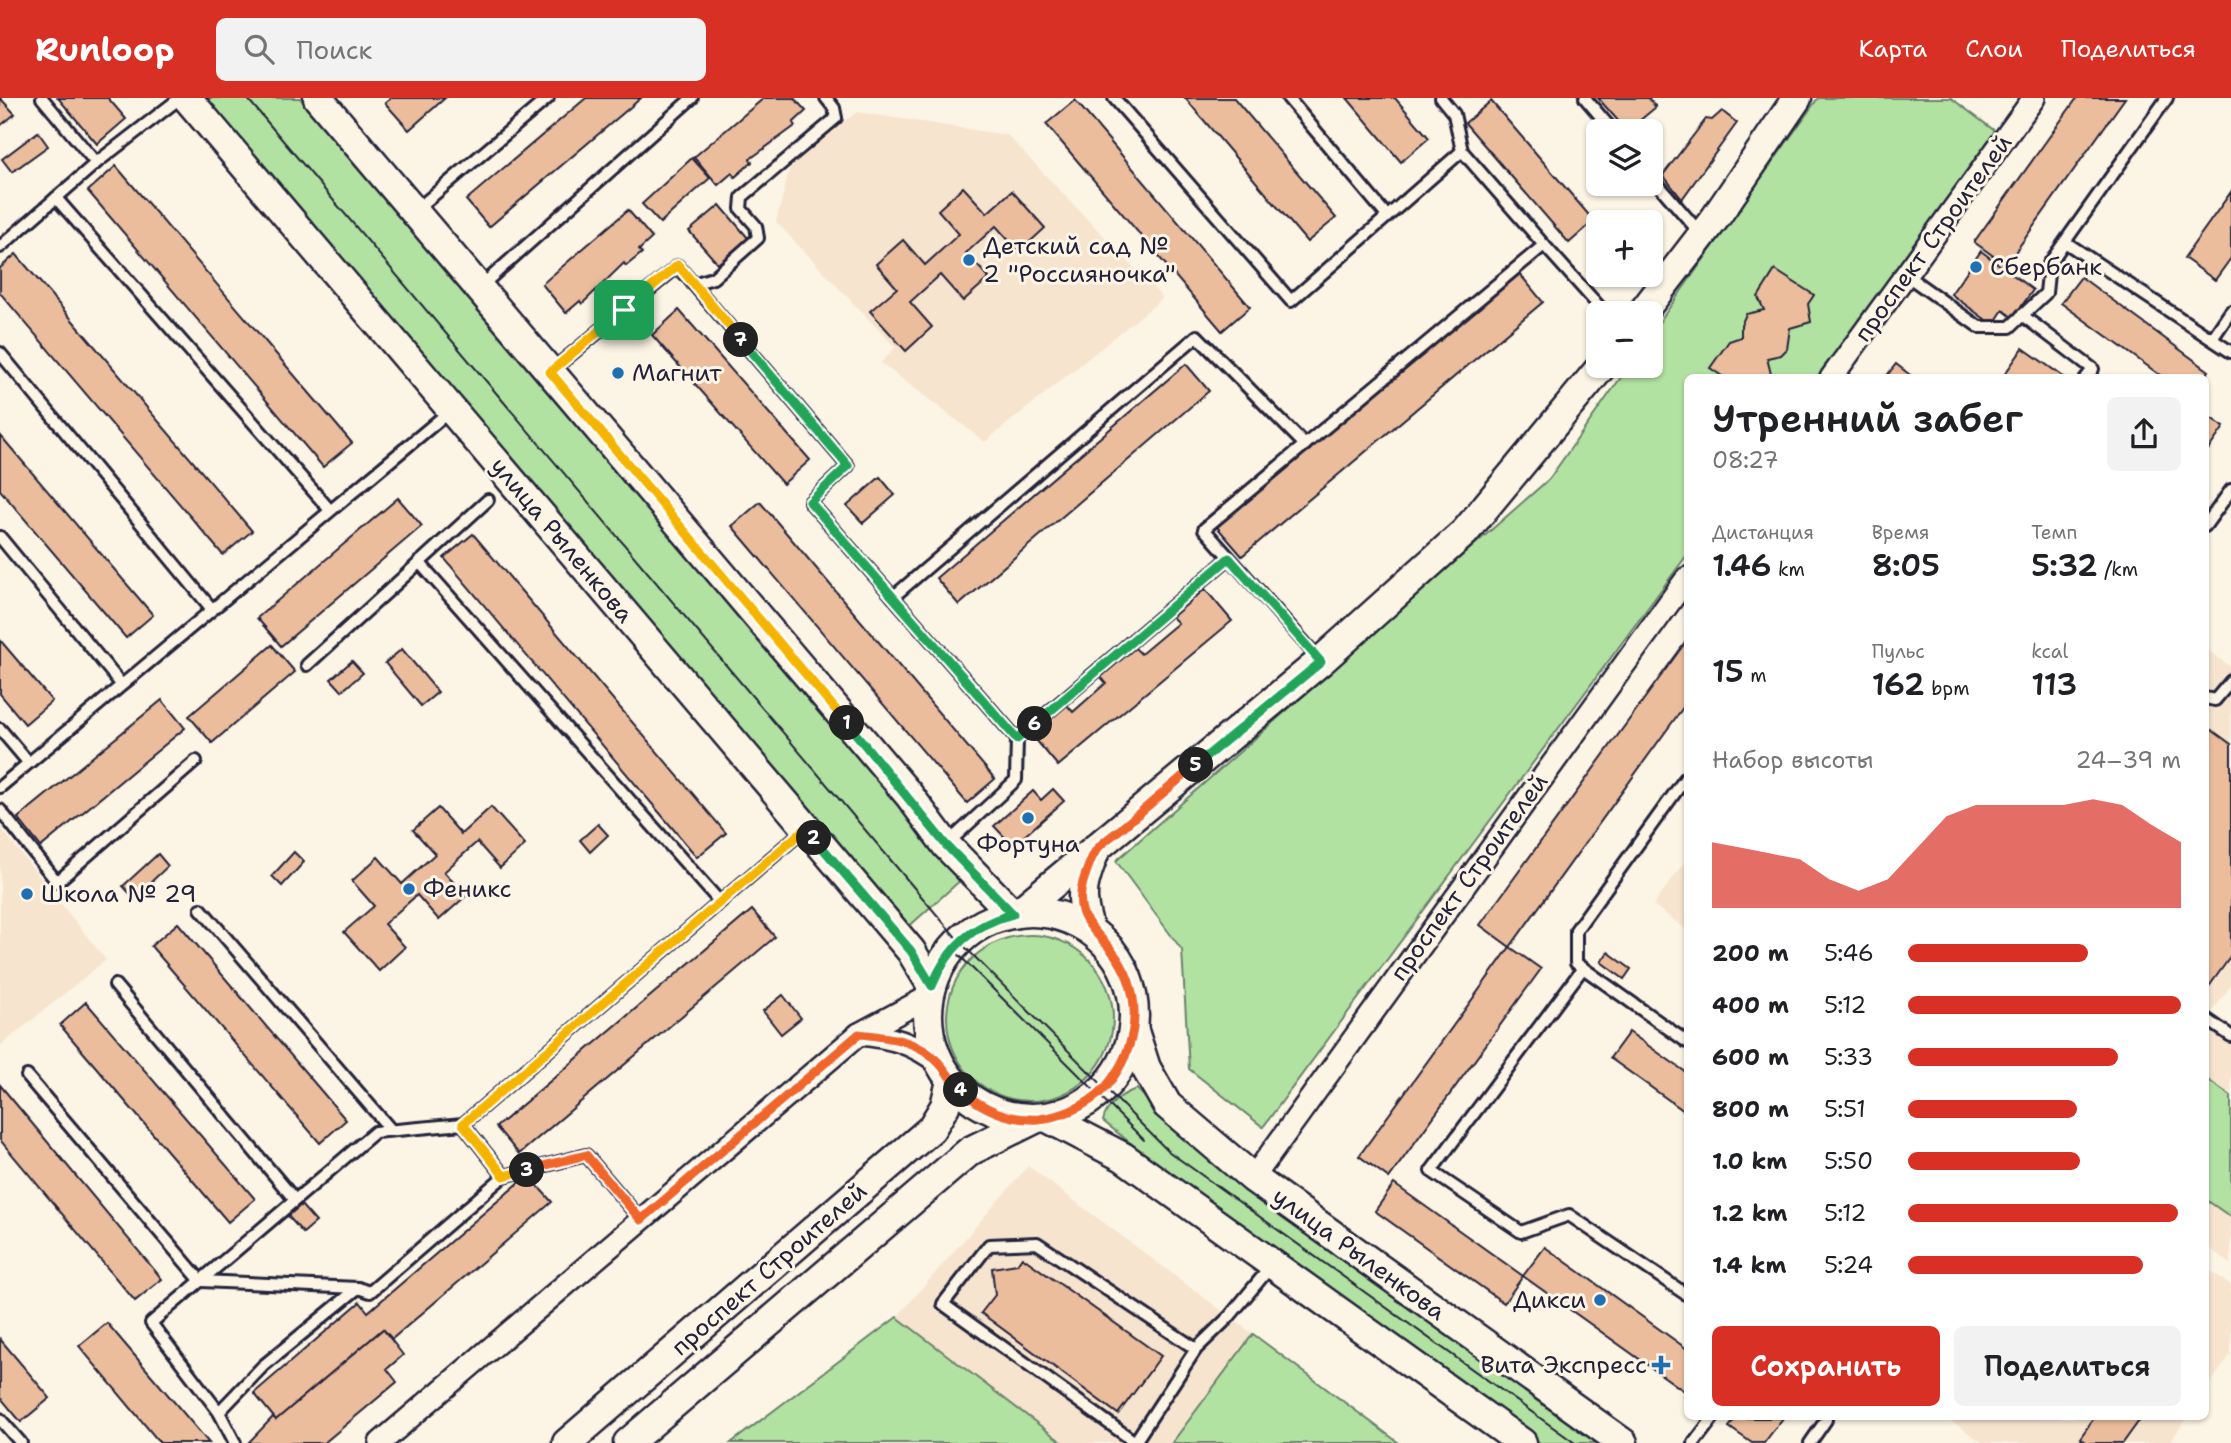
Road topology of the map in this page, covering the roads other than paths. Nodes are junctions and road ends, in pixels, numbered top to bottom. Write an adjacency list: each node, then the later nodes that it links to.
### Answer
1 (42, 98): 17 (lane)
2 (180, 98): 17 (lane)
3 (187, 98): 40 (main road, улица Рыленкова)
4 (548, 98): 20 (lane)
5 (692, 98): 28 (lane)
6 (826, 98): 27 (lane)
7 (1114, 98): 21 (lane)
8 (1288, 98): 21 (lane)
9 (1441, 98): 16 (lane)
10 (1585, 98): 15 (lane)
11 (1797, 98): 22 (main road)
12 (2034, 98): 26 (street, проспект Строителей)
13 (2167, 98): 23 (lane)
14 (327, 104): 20 (main road)
15 (1603, 119)
16 (1462, 151): 21 (lane); 24 (lane)
17 (96, 163): 19 (lane)
18 (1663, 190): 22 (lane)
19 (56, 198): 25 (lane); 44 (lane)
20 (414, 212): 28 (main road)
21 (1387, 216)
22 (1702, 236): 30 (main road)
23 (2065, 242): 32 (lane); 33 (lane)
24 (1544, 244): 29 (lane); 41 (lane)
25 (0, 247)
26 (1906, 275): 32 (lane); 37 (street, проспект Строителей)
27 (693, 284): 36 (lane); 50 (lane)
28 (478, 288): 36 (main road)
29 (1594, 301)
30 (1651, 301)
31 (2231, 312): 33 (lane)
32 (2022, 315): 38 (lane)
33 (2212, 339): 34 (lane)
34 (2231, 352)
35 (0, 353): 51 (lane)
36 (550, 372): 65 (main road)
37 (1834, 374)
38 (2089, 374)
39 (1592, 378): 52 (main road)
40 (451, 410): 44 (lane); 64 (main road, улица Рыленкова)
41 (1305, 445): 47 (lane); 50 (lane)
42 (2231, 490): 45 (lane)
43 (488, 500): 48 (lane)
44 (329, 509): 51 (lane)
45 (2209, 520)
46 (0, 537): 55 (lane)
47 (1229, 558): 52 (lane); 58 (lane)
48 (419, 562): 53 (lane); 67 (lane)
49 (1684, 582): 85 (street, проспект Строителей)
50 (893, 597): 58 (lane)
51 (211, 608): 55 (lane)
52 (1321, 662): 66 (main road)
53 (307, 665)
54 (2231, 681): 56 (lane)
55 (121, 684): 60 (lane)
56 (2209, 699)
57 (0, 729): 60 (lane)
58 (1017, 739): 65 (lane)
59 (196, 761): 63 (lane)
60 (28, 762): 62 (lane)
61 (1684, 780): 71 (lane)
62 (0, 787)
63 (0, 810)
64 (806, 828): 67 (lane); 73 (main road, улица Рыленкова)
65 (946, 845): 69 (main road)
66 (1095, 851): 69 (main road); 70 (main road)
67 (719, 901): 82 (lane)
68 (201, 909): 83 (lane)
69 (1016, 913): 70 (main road); 73 (main road)
70 (1090, 930): 75 (main road)
71 (1583, 968): 78 (lane); 91 (lane)
72 (114, 985): 86 (lane)
73 (931, 991): 76 (street); 79 (main road)
74 (2209, 1021): 77 (lane)
75 (1134, 1031): 81 (main road); 85 (main road, улица Рыленкова)
76 (859, 1034): 79 (street); 87 (street)
77 (2231, 1036)
78 (1684, 1040)
79 (945, 1072): 81 (main road); 100 (main road, проспект Строителей)
80 (27, 1076): 89 (lane)
81 (1041, 1118): 88 (main road); 101 (main road, проспект Строителей)
82 (463, 1124): 83 (lane); 84 (lane)
83 (391, 1130): 86 (lane)
84 (504, 1176): 87 (lane); 90 (lane)
85 (1253, 1178): 103 (main road, улица Рыленкова)
86 (295, 1200): 89 (lane)
87 (641, 1220): 99 (street)
88 (1272, 1265): 92 (lane); 102 (main road)
89 (201, 1280): 90 (lane); 93 (lane)
90 (358, 1288): 93 (lane)
91 (1684, 1293)
92 (1196, 1349): 92 (lane)
93 (219, 1412): 98 (lane)
94 (0, 1419): 97 (lane)
95 (1711, 1420): 104 (lane)
96 (1826, 1420): 105 (lane)
97 (21, 1443)
98 (235, 1443)
99 (380, 1443)
100 (567, 1443)
101 (628, 1443)
102 (1522, 1443)
103 (1623, 1443)
104 (1694, 1443)
105 (1810, 1443)

